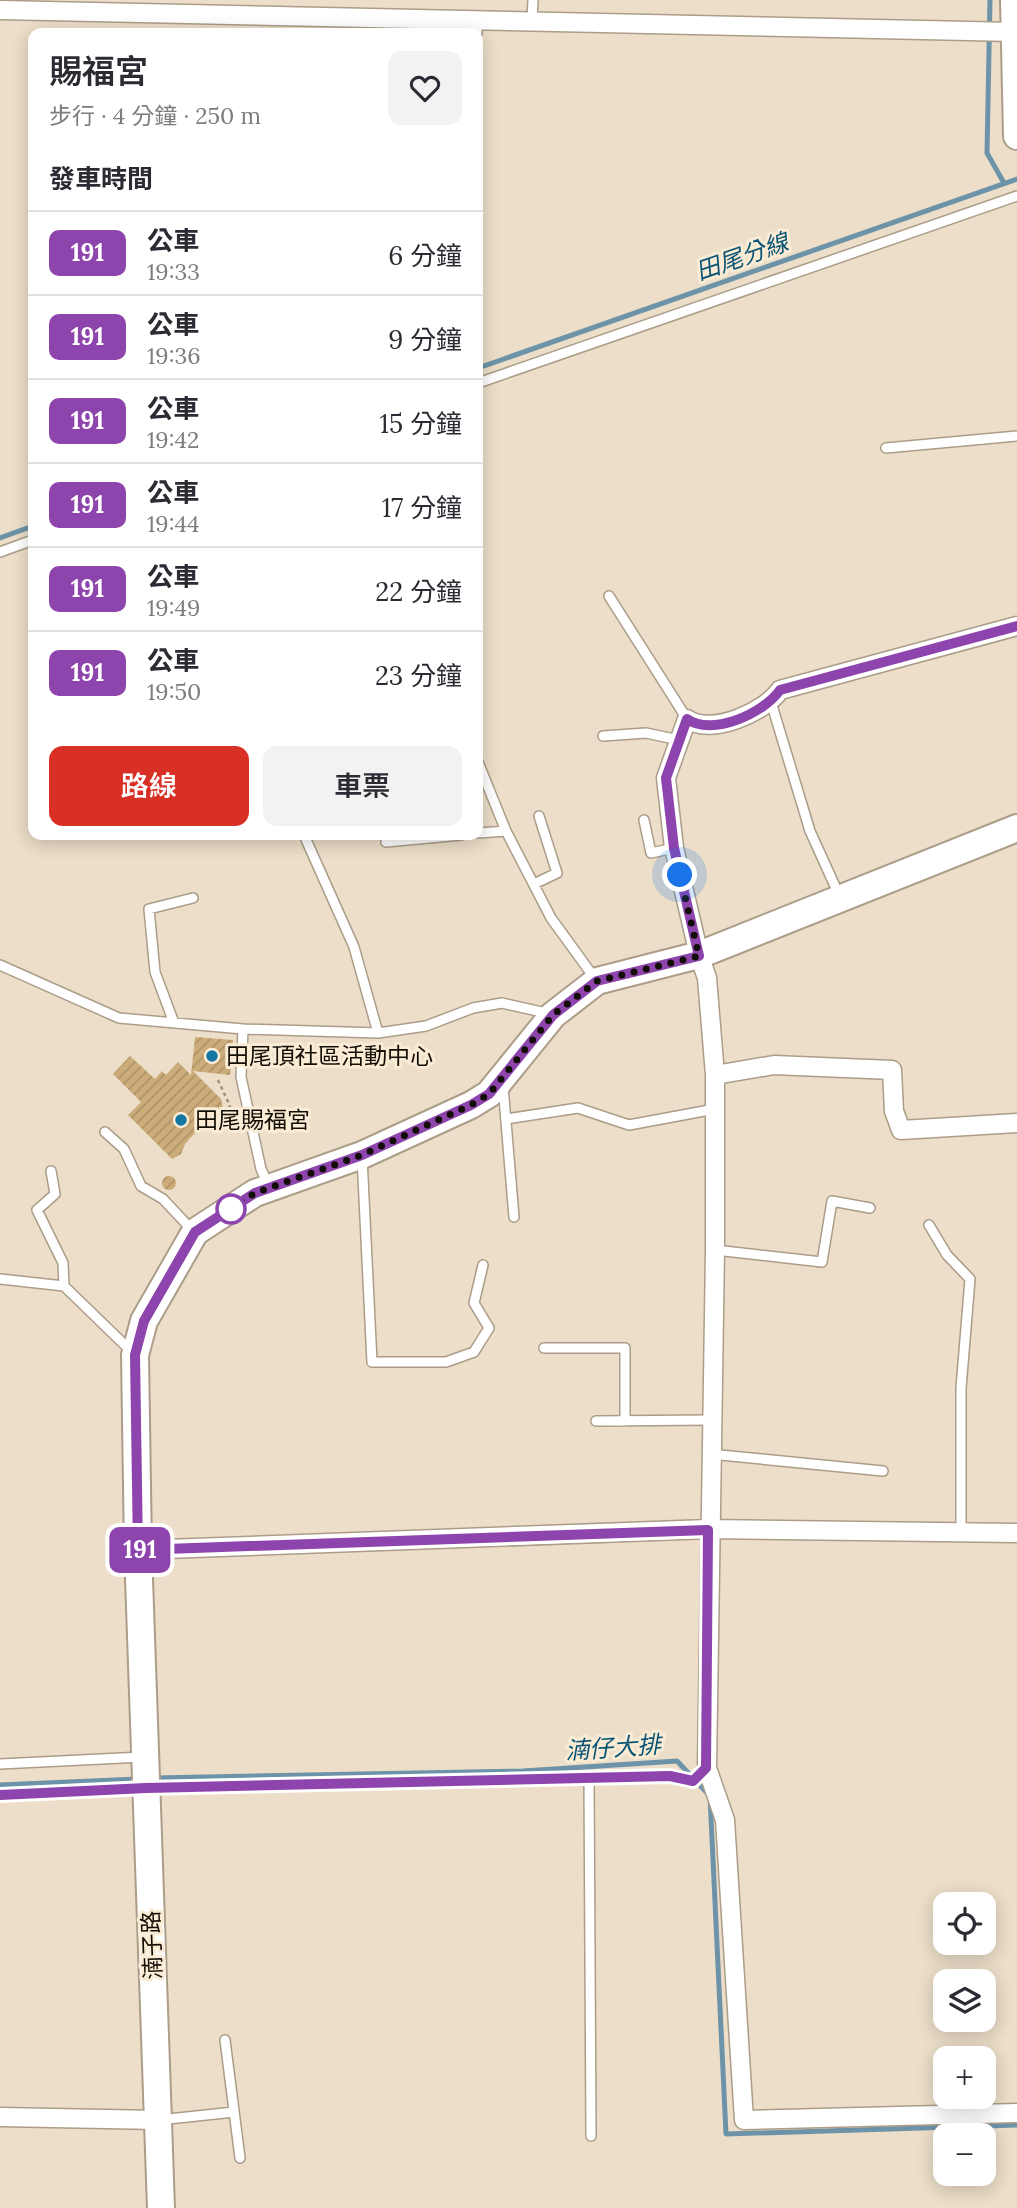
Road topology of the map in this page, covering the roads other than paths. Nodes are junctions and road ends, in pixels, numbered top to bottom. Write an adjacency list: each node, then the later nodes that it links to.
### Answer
1 (533, 0): 4 (lane)
2 (1014, 0): 6 (street)
3 (0, 9): 5 (street)
4 (533, 20): 5 (street); 6 (street)
5 (477, 26)
6 (1014, 32): 7 (street)
7 (1017, 136)
8 (1017, 197): 9 (lane)
9 (483, 381)
10 (1017, 436): 11 (lane)
11 (886, 448)
12 (28, 542): 13 (lane)
13 (0, 552)
14 (609, 596): 17 (lane)
15 (1017, 626): 16 (street)
16 (771, 702): 17 (street); 32 (lane)
17 (687, 719): 19 (street)
18 (603, 736): 19 (lane)
19 (680, 740): 29 (street)
20 (483, 774): 24 (lane)
21 (539, 816): 30 (lane)
22 (644, 820): 29 (lane)
23 (1017, 828): 32 (street)
24 (506, 831): 25 (lane); 30 (lane)
25 (483, 833)
26 (306, 840): 39 (lane)
27 (407, 840): 28 (lane)
28 (386, 842)
29 (674, 848): 33 (street)
30 (534, 884): 35 (lane)
31 (193, 898): 37 (lane)
32 (840, 899): 33 (street)
33 (699, 956): 35 (street); 40 (street)
34 (0, 965): 37 (lane)
35 (597, 981): 36 (street)
36 (553, 1015): 39 (lane); 41 (street)
37 (174, 1023): 38 (lane)
38 (243, 1029): 39 (lane); 48 (lane)
39 (378, 1032)
40 (715, 1075): 42 (street); 44 (street)
41 (502, 1079): 43 (lane); 46 (street)
42 (715, 1109): 43 (lane); 53 (street)
43 (506, 1119): 50 (lane)
44 (1017, 1123)
45 (105, 1132): 52 (lane)
46 (362, 1155): 48 (street); 54 (lane)
47 (51, 1171): 56 (lane)
48 (257, 1188): 52 (street)
49 (870, 1208): 53 (lane)
50 (514, 1217)
51 (929, 1225): 65 (lane)
52 (195, 1232): 58 (street, 湳子路)
53 (715, 1250): 59 (street)
54 (484, 1265)
55 (0, 1279): 56 (lane)
56 (64, 1286): 58 (lane)
57 (544, 1348): 61 (lane)
58 (135, 1355): 67 (street, 湳子路)
59 (711, 1420): 61 (lane); 62 (street)
60 (596, 1421): 61 (lane)
61 (625, 1421)
62 (710, 1454): 63 (lane); 64 (street)
63 (883, 1471)
64 (708, 1530): 65 (street); 67 (street); 69 (street)
65 (961, 1532): 66 (street)
66 (1017, 1533)
67 (138, 1550): 70 (street, 湳子路)
68 (0, 1764): 70 (lane)
69 (706, 1768): 71 (lane); 75 (street)
70 (146, 1776): 71 (lane); 72 (lane); 77 (street, 湳子路)
71 (589, 1778): 78 (lane)
72 (0, 1795)
73 (225, 2040): 74 (lane)
74 (234, 2112): 77 (lane); 79 (lane)
75 (1017, 2113)
76 (0, 2117): 77 (street)
77 (158, 2120): 80 (street, 湳子路)
78 (590, 2136)
79 (240, 2158)
80 (160, 2208)

